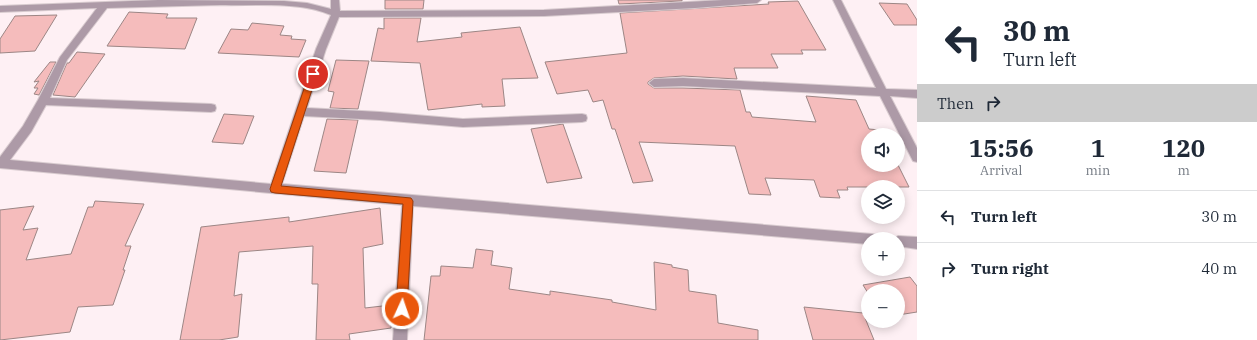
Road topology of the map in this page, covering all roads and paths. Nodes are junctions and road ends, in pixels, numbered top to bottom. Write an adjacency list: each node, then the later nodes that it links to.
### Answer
1 (335, 0): 6 (street)
2 (757, 0): 6 (street)
3 (837, 0): 8 (street)
4 (104, 5): 5 (street); 6 (street); 10 (street)
5 (0, 9)
6 (336, 14): 12 (street)
7 (654, 83): 8 (street)
8 (883, 93): 9 (street); 14 (street)
9 (917, 94)
10 (43, 102): 11 (street); 15 (street)
11 (212, 108)
12 (301, 112): 13 (street); 16 (street)
13 (582, 118)
14 (917, 158)
15 (0, 164): 16 (street)
16 (275, 189): 17 (street)
17 (408, 201): 18 (street); 21 (street)
18 (861, 238)
19 (905, 242): 20 (street)
20 (917, 243)
21 (400, 340)

